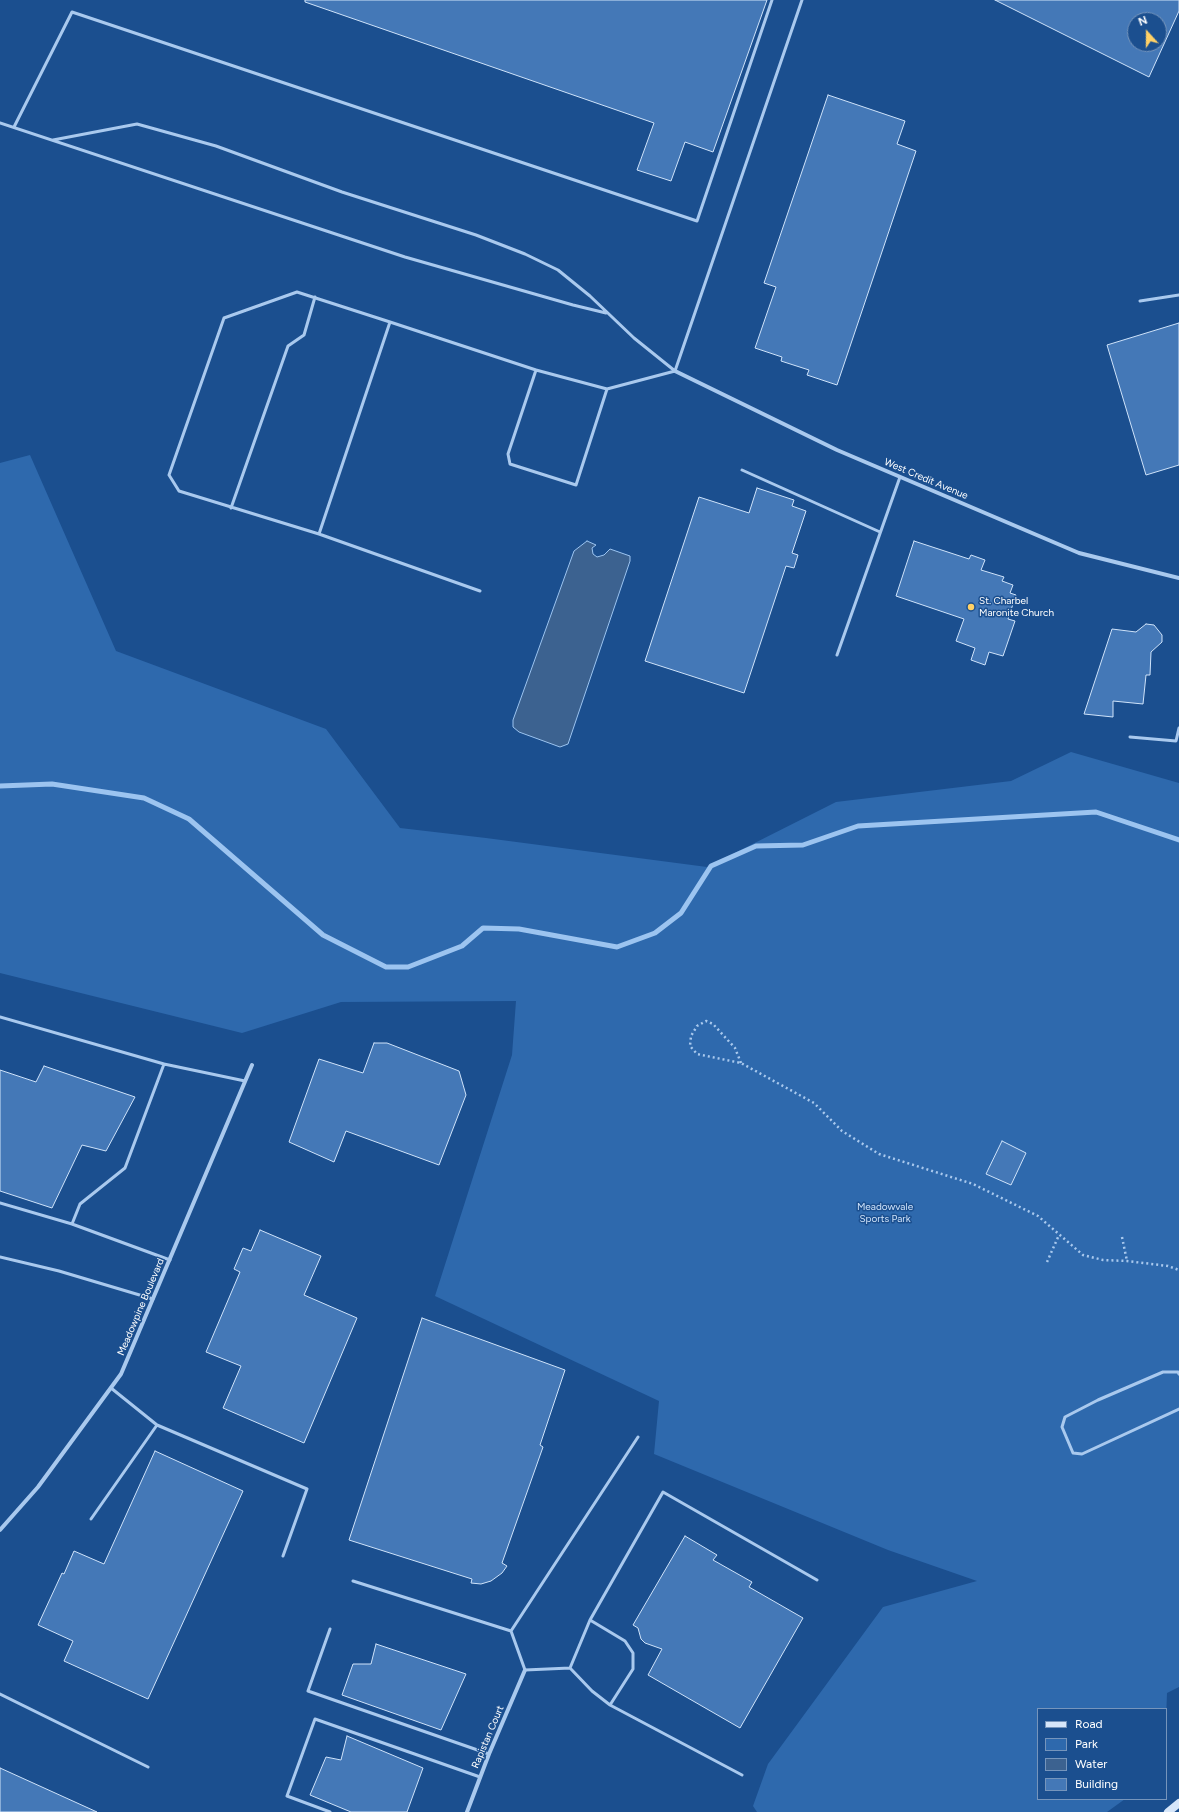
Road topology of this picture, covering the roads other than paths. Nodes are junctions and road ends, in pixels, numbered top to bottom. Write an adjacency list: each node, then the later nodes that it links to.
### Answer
1 (772, 0): 4 (lane)
2 (802, 0): 12 (lane)
3 (0, 123): 4 (lane)
4 (14, 127): 5 (lane)
5 (53, 140): 9 (lane); 9 (lane)
6 (1179, 295): 8 (lane)
7 (315, 297): 10 (lane); 16 (lane); 16 (lane)
8 (1140, 301)
9 (608, 313): 12 (lane)
10 (390, 322): 11 (lane); 18 (lane)
11 (536, 370): 13 (lane); 13 (lane)
12 (675, 371): 13 (lane); 15 (street, West Credit Avenue)
13 (607, 389)
14 (742, 470): 17 (lane)
15 (900, 477): 17 (lane); 19 (street, West Credit Avenue)
16 (231, 508): 18 (lane)
17 (880, 532): 21 (lane)
18 (319, 534): 20 (lane)
19 (1179, 578)
20 (480, 591)
21 (837, 655)
22 (1179, 728): 23 (lane)
23 (1130, 737)
24 (0, 1017): 25 (lane)
25 (164, 1064): 27 (lane); 29 (lane)
26 (252, 1065): 27 (street, Meadowpine Boulevard)
27 (245, 1081): 31 (street, Meadowpine Boulevard)
28 (0, 1203): 29 (lane)
29 (72, 1224): 31 (lane)
30 (0, 1257): 32 (lane)
31 (170, 1260): 32 (street, Meadowpine Boulevard)
32 (153, 1299): 34 (street, Meadowpine Boulevard)
33 (1179, 1374): 35 (lane)
34 (111, 1388): 36 (lane); 39 (street, Meadowpine Boulevard)
35 (1179, 1409)
36 (157, 1425): 38 (lane); 40 (lane)
37 (638, 1437): 45 (lane)
38 (91, 1519)
39 (0, 1530)
40 (283, 1556)
41 (817, 1580): 43 (lane)
42 (353, 1581): 45 (lane)
43 (590, 1620): 46 (lane); 49 (lane)
44 (330, 1629): 50 (lane)
45 (511, 1631): 47 (lane)
46 (570, 1668): 47 (lane); 49 (lane)
47 (525, 1670): 50 (street, Rapistan Court)
48 (0, 1694): 51 (lane)
49 (610, 1705): 52 (lane)
50 (489, 1754): 53 (street, Rapistan Court)
51 (148, 1767)
52 (742, 1775)
53 (480, 1777): 55 (lane); 56 (street, Rapistan Court)
54 (1179, 1803): 57 (main road)
55 (330, 1812)
56 (467, 1812)
57 (1168, 1812)

